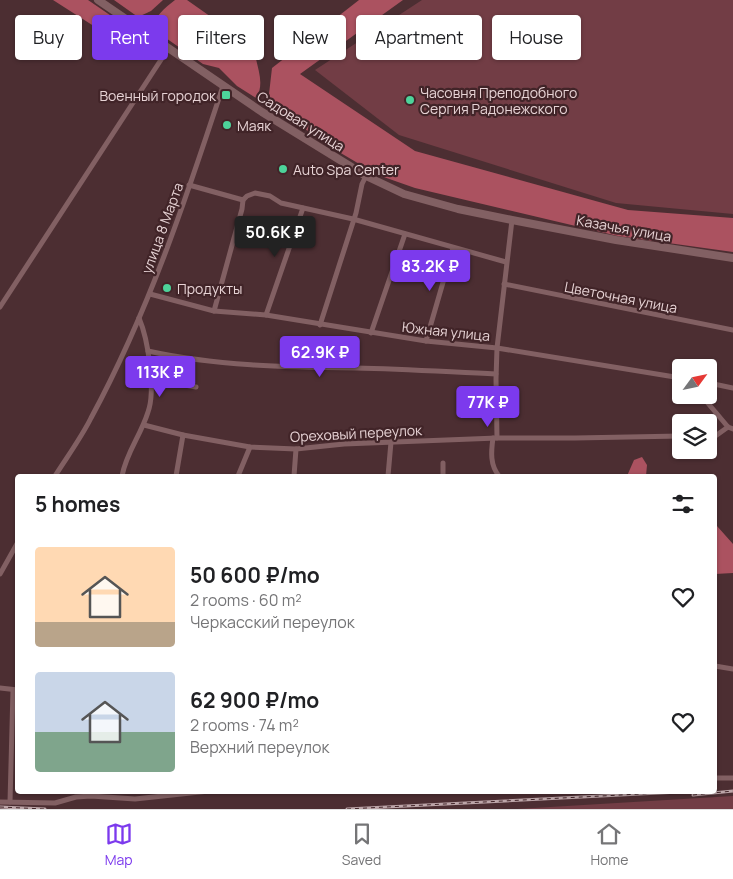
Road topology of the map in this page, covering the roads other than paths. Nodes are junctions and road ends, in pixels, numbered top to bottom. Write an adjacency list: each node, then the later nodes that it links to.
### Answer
1 (98, 0): 2 (main road, Садовая улица)
2 (119, 15)
3 (168, 49): 5 (main road, Садовая улица)
4 (161, 60): 18 (street)
5 (223, 86): 6 (main road, Садовая улица); 7 (street, улица 8 Марта)
6 (366, 176): 10 (street); 11 (main road, Садовая улица)
7 (190, 185): 8 (street); 17 (street, улица 8 Марта)
8 (243, 200): 9 (street); 19 (street)
9 (303, 208): 10 (street); 20 (street)
10 (353, 219): 12 (street); 22 (street)
11 (512, 220): 14 (main road, Казачья улица); 15 (street)
12 (405, 234): 13 (street); 24 (street)
13 (453, 248): 15 (street); 25 (street)
14 (733, 258)
15 (506, 262): 16 (street)
16 (504, 284): 23 (street, Цветочная улица); 26 (street)
17 (150, 294): 19 (street, Южная улица); 21 (street, улица 8 Марта)
18 (0, 306)
19 (214, 311): 20 (street, Южная улица)
20 (266, 315): 22 (street, Южная улица)
21 (139, 318): 27 (street); 45 (street, улица 8 Марта)
22 (320, 325): 24 (street, Южная улица)
23 (733, 330)
24 (372, 333): 25 (street, Южная улица)
25 (426, 342): 26 (street, Южная улица)
26 (497, 348): 28 (street); 29 (street, Южная улица)
27 (148, 351): 28 (street); 30 (street)
28 (496, 374): 40 (street)
29 (672, 377)
30 (150, 379): 32 (street); 35 (street)
31 (718, 385): 33 (street)
32 (196, 387)
33 (733, 388)
34 (709, 404): 36 (street)
35 (144, 425): 37 (street, Ореховый переулок); 46 (street)
36 (731, 428): 38 (street)
37 (182, 435): 42 (street, Ореховый переулок); 47 (street)
38 (717, 435)
39 (672, 436): 40 (street, Ореховый переулок)
40 (495, 438): 41 (street, Ореховый переулок); 52 (street)
41 (391, 442): 43 (street, Ореховый переулок); 50 (street)
42 (250, 446): 43 (street, Ореховый переулок); 48 (street)
43 (296, 449): 49 (street)
44 (443, 463): 51 (street)
45 (56, 474)
46 (122, 474)
47 (176, 474)
48 (239, 474)
49 (294, 474)
50 (388, 474)
51 (443, 474)
52 (498, 474)
53 (15, 547): 54 (street)
54 (0, 574)
55 (717, 666): 56 (street)
56 (733, 669)
57 (0, 688): 58 (street)
58 (15, 690): 63 (street)
59 (717, 778): 60 (street)
60 (733, 778)
61 (181, 794): 63 (street)
62 (0, 802): 63 (street)
63 (10, 802)

